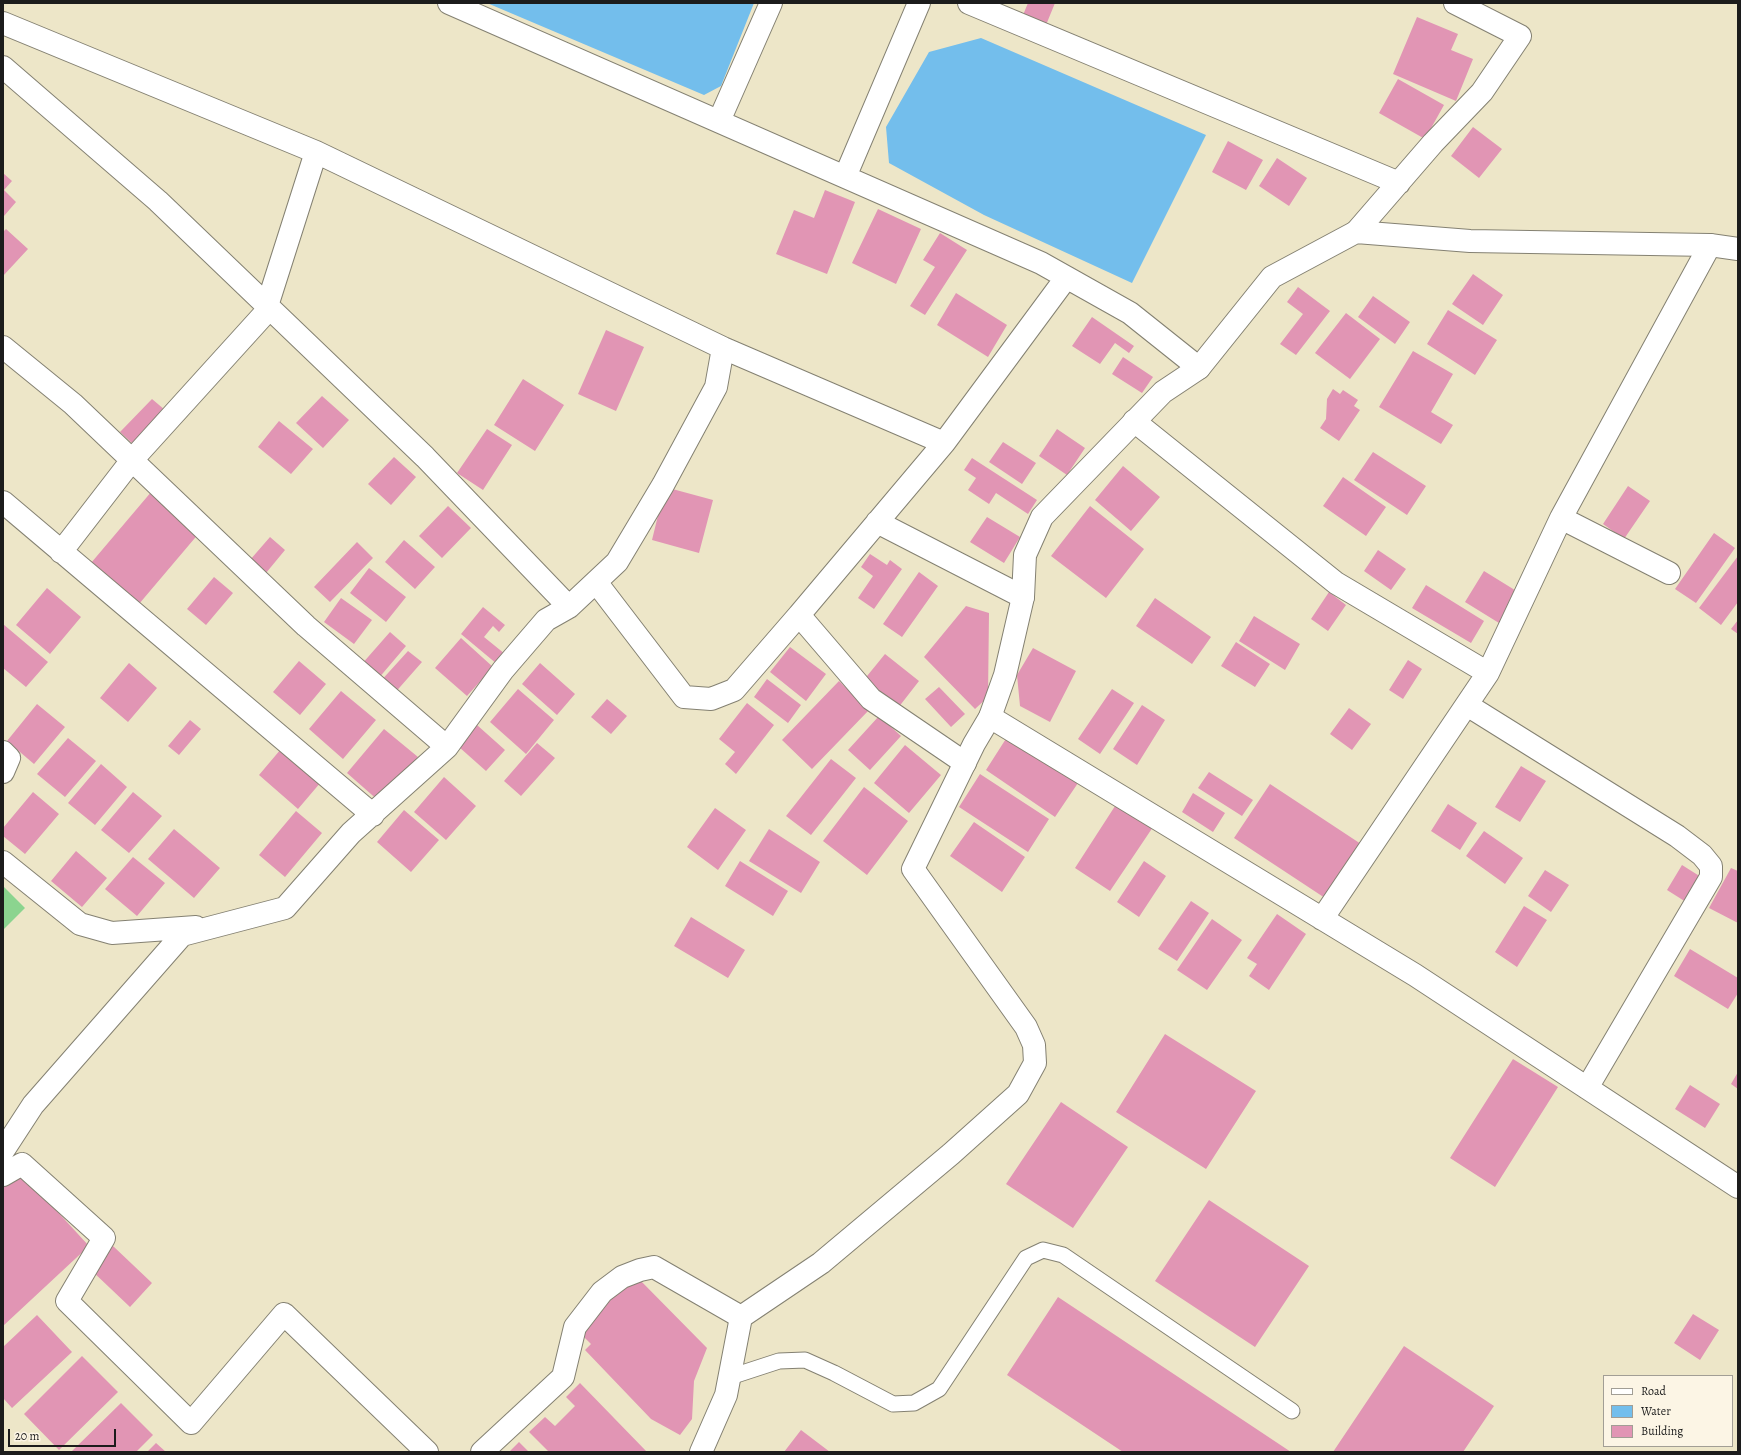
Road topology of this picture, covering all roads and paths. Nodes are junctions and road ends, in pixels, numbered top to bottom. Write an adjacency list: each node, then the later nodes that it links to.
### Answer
1 (449, 3): 8 (street)
2 (771, 3): 8 (street)
3 (919, 3): 10 (street)
4 (969, 3): 11 (street)
5 (1456, 3): 11 (street)
6 (3, 23): 9 (street)
7 (3, 67): 16 (street)
8 (719, 122): 10 (street)
9 (316, 152): 16 (street); 18 (street)
10 (845, 177): 15 (street)
11 (1399, 183): 12 (street)
12 (1356, 232): 13 (street); 19 (street)
13 (1710, 245): 14 (street); 24 (street)
14 (1738, 249)
15 (1066, 278): 19 (street); 21 (street)
16 (267, 306): 22 (street); 30 (street)
17 (3, 348): 22 (street)
18 (723, 348): 21 (street); 28 (street)
19 (1199, 368): 20 (street)
20 (1134, 421): 29 (street); 32 (street)
21 (944, 443): 25 (street)
22 (132, 460): 26 (street); 35 (street)
23 (3, 502): 26 (street)
24 (1561, 518): 27 (street); 32 (street)
25 (877, 522): 29 (street); 31 (street)
26 (61, 552): 39 (street)
27 (1669, 573)
28 (596, 582): 30 (street); 31 (street)
29 (1023, 597): 34 (street)
30 (569, 607): 35 (street)
31 (799, 615): 37 (street)
32 (1488, 673): 33 (street)
33 (1467, 705): 41 (street); 43 (street)
34 (990, 717): 37 (street); 41 (street)
35 (447, 747): 39 (street)
36 (3, 752): 38 (street)
37 (965, 763): 47 (street)
38 (3, 772)
39 (372, 814): 42 (street)
40 (3, 862): 42 (street)
41 (1322, 919): 43 (street)
42 (216, 926): 44 (street)
43 (1587, 1088): 46 (street)
44 (3, 1151)
45 (3, 1175): 50 (street)
46 (1738, 1187)
47 (741, 1317): 48 (street); 51 (street)
48 (730, 1377): 49 (lane); 52 (street)
49 (1292, 1411)
50 (427, 1452)
51 (482, 1452)
52 (701, 1452)

